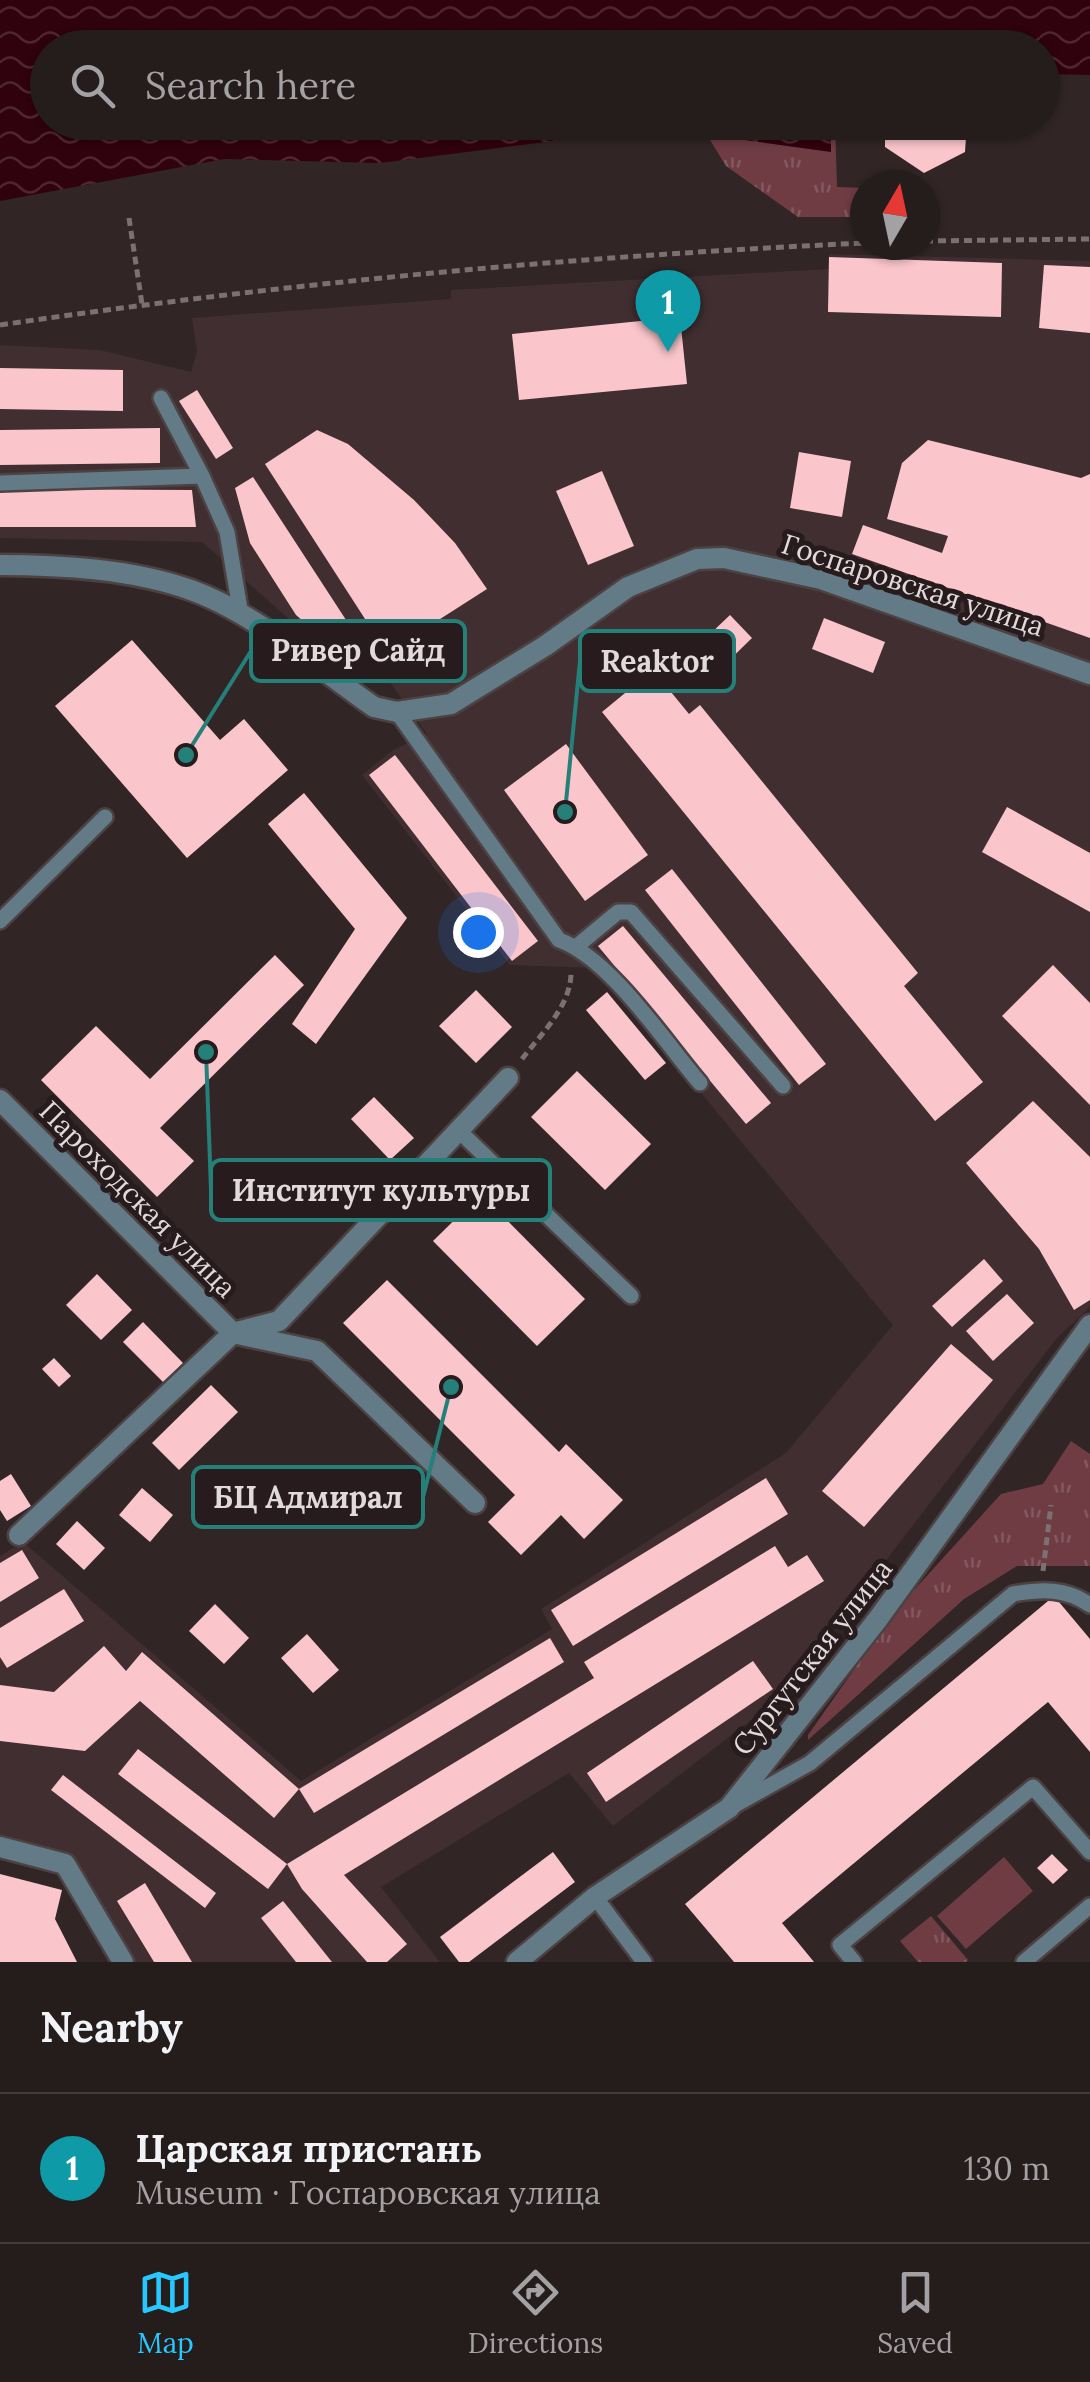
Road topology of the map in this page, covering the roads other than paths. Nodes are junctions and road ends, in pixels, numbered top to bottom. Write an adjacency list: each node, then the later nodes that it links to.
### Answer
1 (161, 398): 2 (lane)
2 (202, 476): 3 (lane); 5 (lane)
3 (0, 483)
4 (0, 565): 5 (street)
5 (241, 615): 7 (street)
6 (1090, 674): 7 (street, Госпаровская улица)
7 (397, 712): 10 (lane)
8 (105, 817): 9 (lane)
9 (0, 920)
10 (577, 946): 12 (lane); 13 (lane)
11 (508, 1078): 15 (street)
12 (700, 1083)
13 (783, 1086)
14 (0, 1100): 18 (street, Пароходская улица)
15 (456, 1129): 16 (lane); 18 (street)
16 (631, 1296)
17 (1090, 1325): 22 (street, Сургутская улица)
18 (234, 1333): 19 (street, Пароходская улица); 20 (street)
19 (475, 1503)
20 (19, 1536)
21 (1090, 1605): 22 (lane)
22 (729, 1808): 25 (street, Сургутская улица)
23 (0, 1846): 27 (street)
24 (1090, 1852): 30 (lane)
25 (595, 1897): 28 (street, Сургутская улица); 29 (lane)
26 (1090, 1906): 31 (lane)
27 (123, 1962)
28 (516, 1962)
29 (644, 1962)
30 (854, 1962)
31 (1024, 1962)

